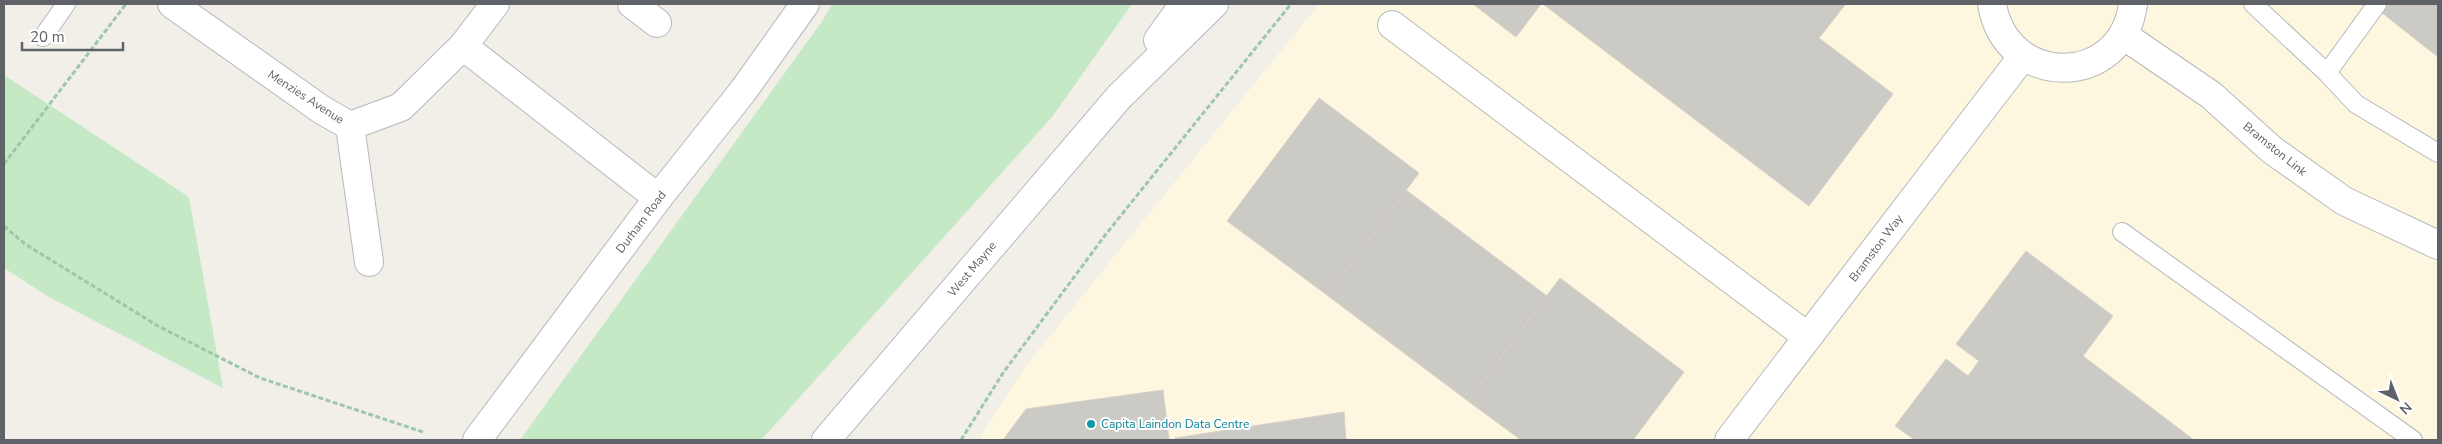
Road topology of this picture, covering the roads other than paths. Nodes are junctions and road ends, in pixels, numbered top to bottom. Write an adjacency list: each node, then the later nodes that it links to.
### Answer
1 (66, 4): 15 (lane)
2 (172, 4): 20 (street, Menzies Avenue)
3 (495, 4): 16 (street, Menzies Avenue)
4 (632, 4): 12 (street)
5 (804, 4): 22 (street, Durham Road)
6 (1184, 4): 19 (street, West Mayne)
7 (1214, 4): 19 (street, West Mayne)
8 (1992, 4): 17 (street)
9 (2133, 4): 14 (street)
10 (2253, 4): 18 (lane)
11 (2377, 4): 18 (lane)
12 (657, 23)
13 (1392, 25): 26 (street)
14 (2123, 35): 17 (street); 24 (street, Bramston Link)
15 (43, 36)
16 (463, 46): 20 (street, Menzies Avenue); 22 (street)
17 (2023, 56): 26 (street, Bramston Way)
18 (2327, 73): 21 (lane)
19 (1118, 97): 28 (street, West Mayne)
20 (350, 126): 25 (street)
21 (2438, 153)
22 (658, 198): 27 (street, Durham Road)
23 (2122, 232): 30 (lane)
24 (2438, 245)
25 (370, 262)
26 (1808, 337): 29 (street, Bramston Way)
27 (477, 440)
28 (826, 440)
29 (1729, 440)
30 (2413, 440)

